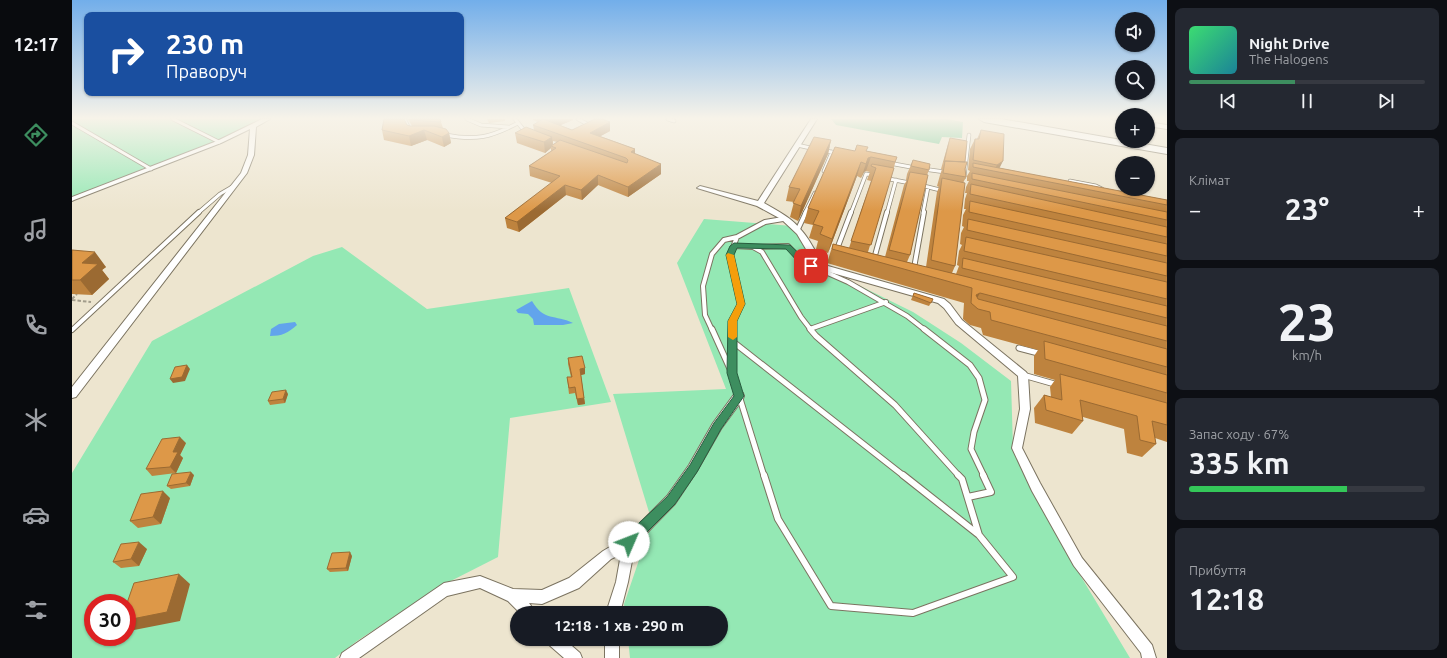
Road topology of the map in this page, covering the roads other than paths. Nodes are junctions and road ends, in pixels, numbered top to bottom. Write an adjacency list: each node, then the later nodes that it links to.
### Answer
1 (118, 150): 10 (lane)
2 (200, 150): 10 (street)
3 (251, 150): 19 (street)
4 (795, 150): 26 (street)
5 (821, 150): 7 (lane)
6 (967, 150): 13 (lane)
7 (832, 152): 8 (lane); 15 (lane)
8 (848, 155)
9 (886, 162): 11 (lane)
10 (151, 169): 25 (street)
11 (953, 173)
12 (959, 173): 13 (lane)
13 (965, 173): 14 (lane); 18 (lane)
14 (972, 174)
15 (821, 179)
16 (896, 180): 21 (lane); 32 (lane); 33 (lane)
17 (1066, 180): 24 (lane)
18 (962, 183)
19 (234, 186): 37 (lane); 44 (street)
20 (818, 186): 28 (lane)
21 (928, 187): 23 (lane); 34 (lane)
22 (700, 188): 26 (street)
23 (948, 192)
24 (1106, 192)
25 (72, 199)
26 (760, 204): 27 (street)
27 (783, 219): 28 (street); 29 (lane)
28 (798, 229): 42 (street)
29 (737, 237): 30 (lane); 41 (lane)
30 (734, 246): 31 (lane); 38 (lane)
31 (753, 247): 35 (lane); 36 (lane)
32 (835, 256)
33 (873, 266)
34 (912, 276)
35 (886, 302): 36 (lane); 46 (lane)
36 (810, 329): 46 (lane)
37 (72, 330)
38 (732, 341): 41 (lane); 47 (lane)
39 (1019, 348): 40 (lane)
40 (1048, 356)
41 (732, 373): 45 (lane)
42 (1023, 375): 43 (lane); 57 (street)
43 (1061, 386)
44 (72, 394)
45 (739, 396): 47 (lane); 48 (street)
46 (968, 497): 47 (lane)
47 (979, 535)
48 (629, 542): 49 (street); 51 (street)
49 (513, 596): 50 (street); 54 (street)
50 (522, 606)
51 (615, 606)
52 (561, 646): 55 (street)
53 (612, 646): 56 (street)
54 (347, 658)
55 (575, 658)
56 (612, 658)
57 (1148, 658)

